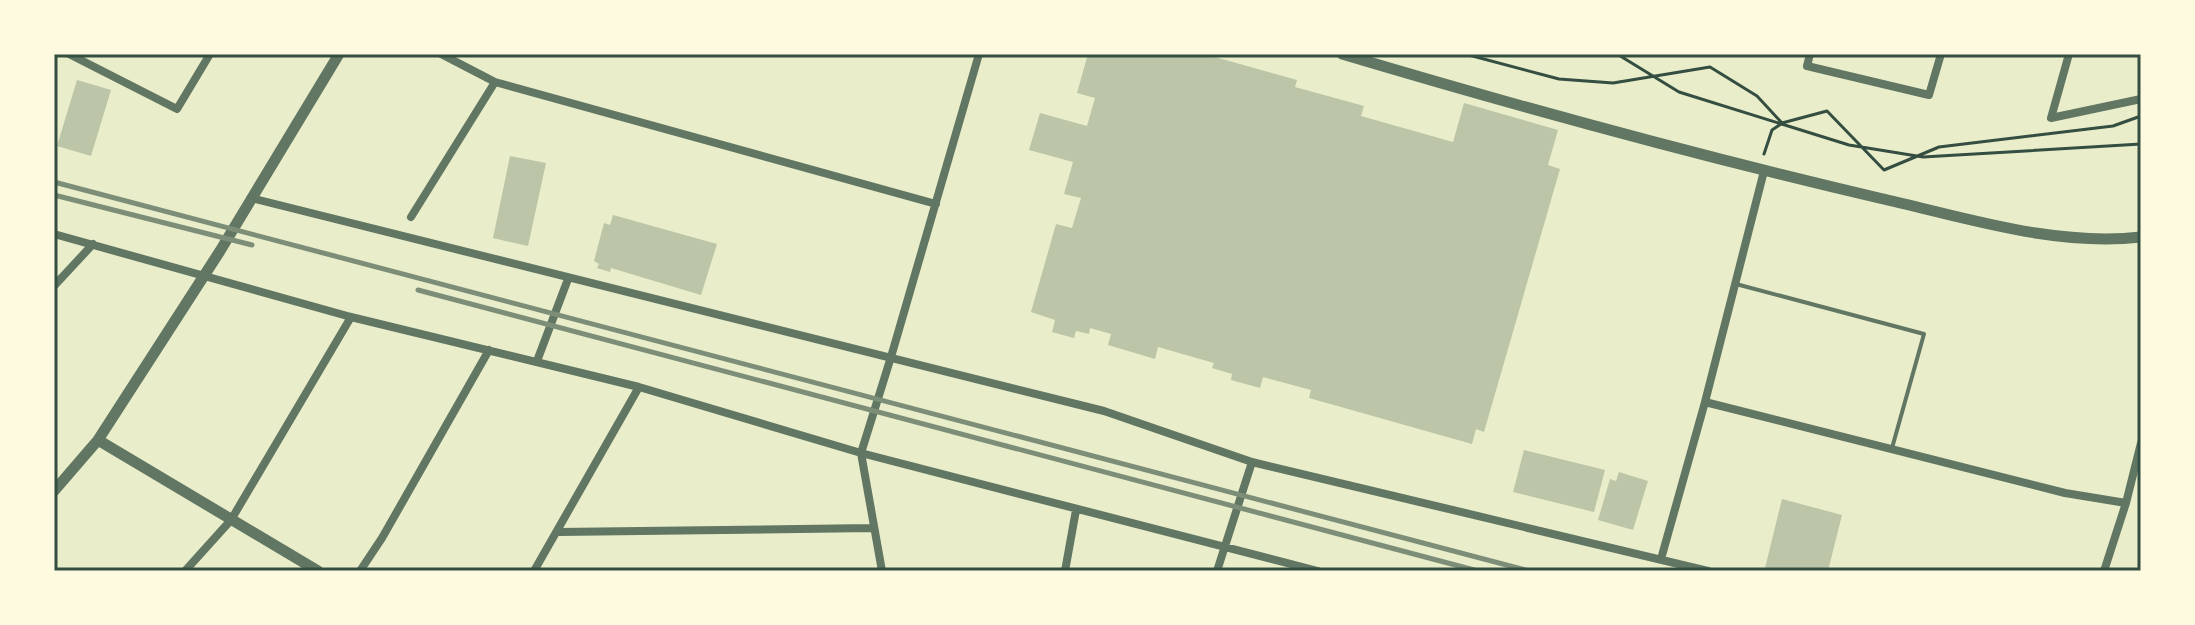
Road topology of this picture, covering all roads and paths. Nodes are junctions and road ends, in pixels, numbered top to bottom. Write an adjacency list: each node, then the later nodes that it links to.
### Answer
1 (69, 54): 2 (street)
2 (210, 54)
3 (339, 54): 22 (street)
4 (441, 54): 13 (street)
5 (979, 54): 23 (street)
6 (1342, 54): 21 (street)
7 (1465, 54): 12 (path)
8 (1617, 54): 12 (path)
9 (1810, 54): 10 (street)
10 (1941, 54)
11 (2069, 54): 14 (street)
12 (1654, 76): 16 (path); 16 (path)
13 (495, 82): 23 (street); 24 (street)
14 (2141, 99)
15 (2141, 116): 20 (path)
16 (1782, 123): 18 (path); 18 (path); 19 (path)
17 (2141, 144): 20 (path)
18 (1862, 147): 20 (path); 20 (path)
19 (1764, 154)
20 (1917, 156)
21 (1764, 171): 26 (street); 30 (street)
22 (251, 198): 28 (street); 29 (street)
23 (936, 204): 34 (street)
24 (411, 217)
25 (54, 234): 27 (street)
26 (2141, 237)
27 (93, 244): 28 (street); 31 (street)
28 (204, 276): 32 (street); 38 (street)
29 (568, 279): 34 (street); 35 (street)
30 (1736, 284): 37 (street); 40 (lane)
31 (54, 286)
32 (351, 317): 33 (street); 46 (street)
33 (489, 350): 35 (street); 53 (street)
34 (891, 357): 41 (street); 42 (street)
35 (537, 361): 36 (street)
36 (639, 387): 41 (street); 48 (street)
37 (1705, 402): 40 (street); 50 (street)
38 (98, 440): 43 (street); 46 (street)
39 (2141, 443): 44 (street)
40 (1891, 450): 44 (street)
41 (861, 453): 45 (street); 47 (street)
42 (1252, 462): 49 (street); 50 (street)
43 (54, 491)
44 (2126, 503): 60 (street)
45 (1076, 510): 49 (street); 56 (street)
46 (231, 520): 51 (street); 52 (street)
47 (873, 528): 48 (street); 55 (street)
48 (558, 532): 54 (street)
49 (1224, 547): 57 (street); 58 (street)
50 (1661, 559): 59 (street)
51 (185, 571)
52 (318, 571)
53 (360, 571)
54 (534, 571)
55 (882, 571)
56 (1065, 571)
57 (1217, 571)
58 (1318, 571)
59 (1708, 571)
60 (2104, 571)

